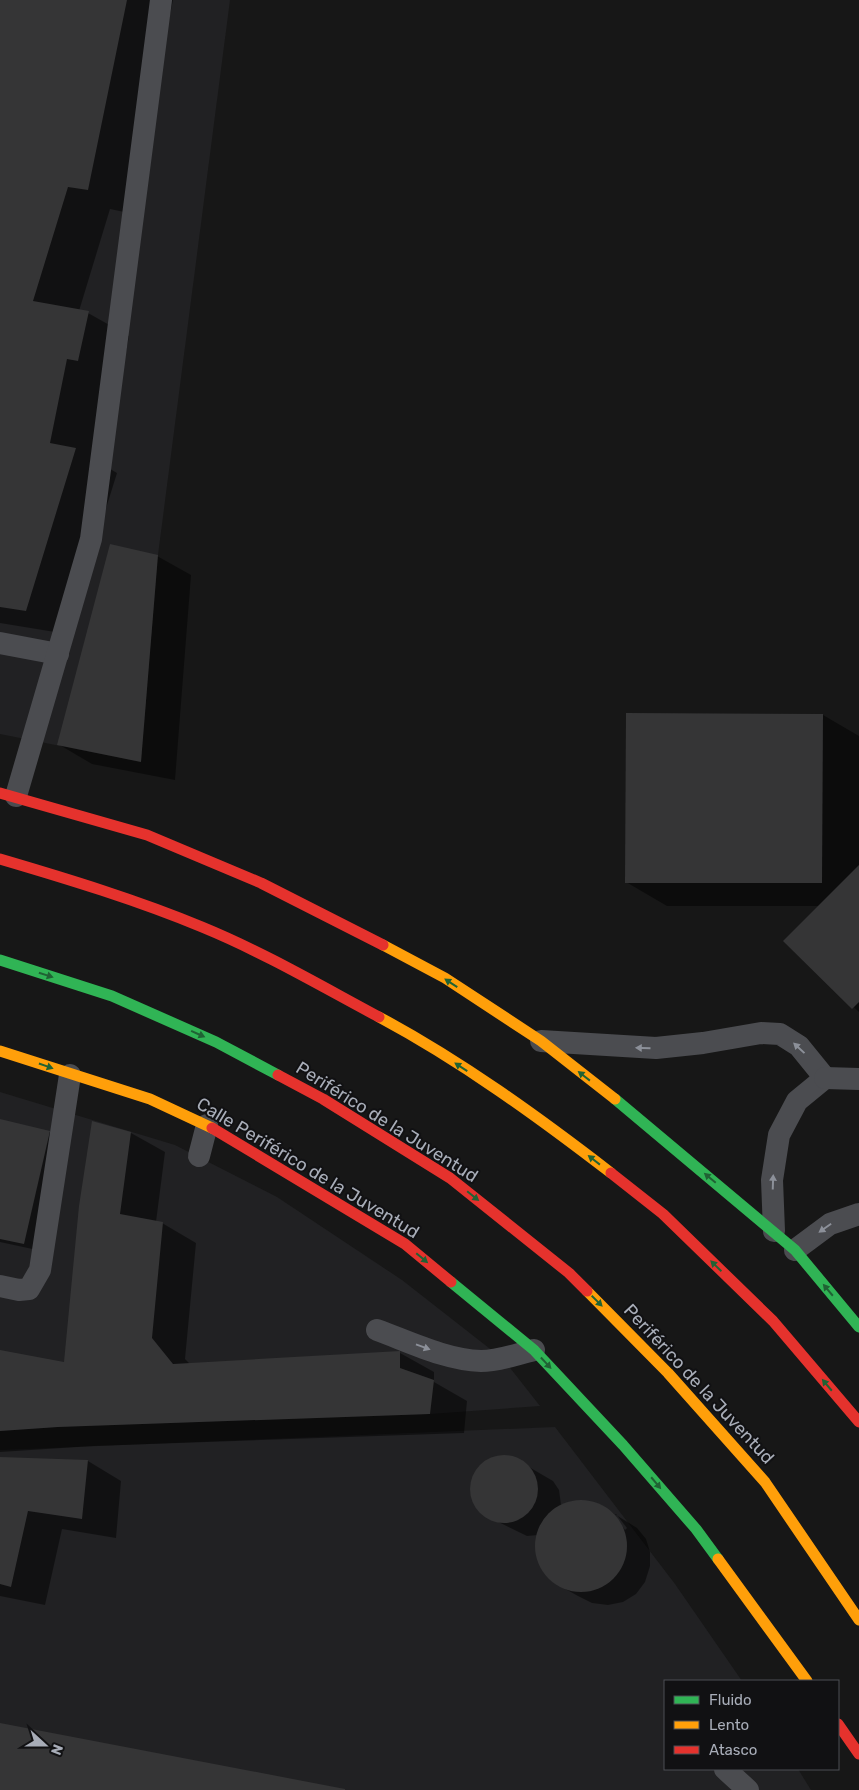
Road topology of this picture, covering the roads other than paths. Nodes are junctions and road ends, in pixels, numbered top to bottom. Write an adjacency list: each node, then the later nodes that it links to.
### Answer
1 (161, 0): 3 (lane)
2 (0, 643): 3 (lane)
3 (58, 654): 4 (lane)
4 (8, 794): 7 (main road, one-way to 4)
5 (0, 859): 21 (main road, one-way to 5)
6 (0, 960): 22 (main road, Periférico de la Juventud, one-way to 22)
7 (541, 1041): 10 (lane, one-way to 7); 15 (main road, one-way to 7)
8 (0, 1051): 9 (main road, Calle Periférico de la Juventud, one-way to 9)
9 (70, 1075): 12 (main road, Calle Periférico de la Juventud); 17 (lane)
10 (825, 1078): 11 (lane); 15 (lane, one-way to 10)
11 (859, 1079)
12 (207, 1125): 13 (lane); 20 (main road, Calle Periférico de la Juventud, one-way to 20)
13 (198, 1156)
14 (859, 1214): 16 (lane, one-way to 16)
15 (774, 1231): 16 (main road)
16 (795, 1250): 18 (main road, one-way to 16)
17 (0, 1286)
18 (859, 1327)
19 (377, 1330): 20 (lane, one-way to 20)
20 (534, 1350): 23 (main road, Calle Periférico de la Juventud, one-way to 23)
21 (859, 1422)
22 (859, 1620)
23 (806, 1680)
24 (839, 1725): 25 (main road)
25 (859, 1754)
26 (726, 1770): 27 (lane)
27 (748, 1790)

